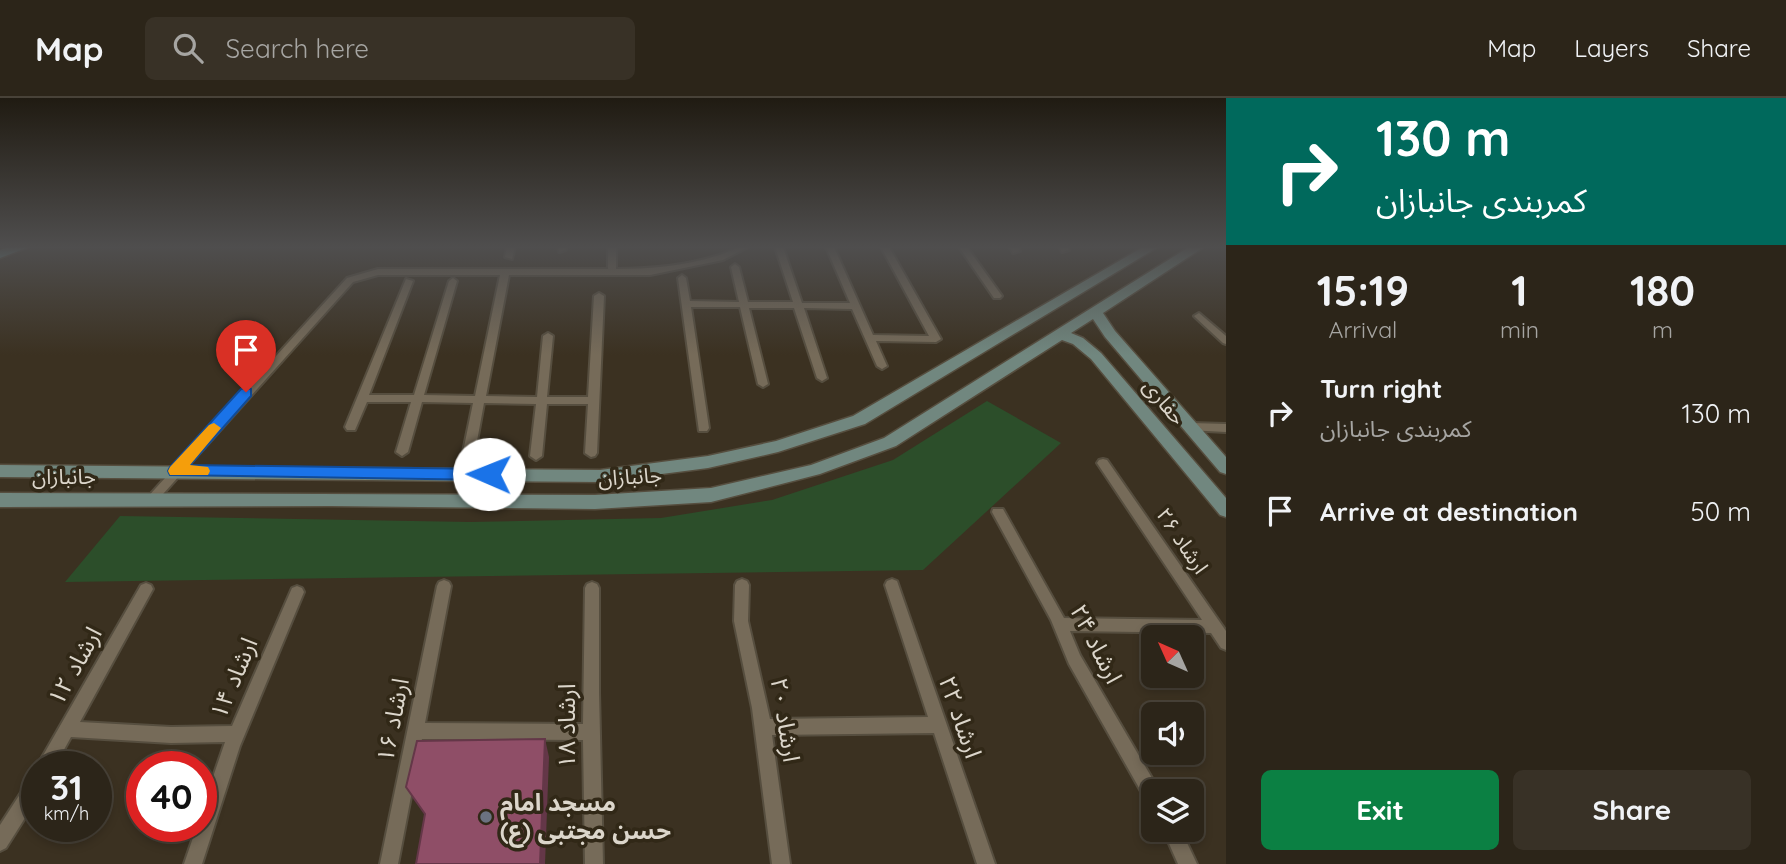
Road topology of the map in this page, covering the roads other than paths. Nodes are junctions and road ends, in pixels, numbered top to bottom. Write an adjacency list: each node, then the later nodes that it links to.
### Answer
1 (348, 283): 46 (street)
2 (408, 283): 30 (street)
3 (452, 283): 31 (street)
4 (503, 283): 32 (street)
5 (683, 283): 15 (street)
6 (739, 283): 16 (street)
7 (791, 283): 17 (street)
8 (846, 283): 18 (street)
9 (905, 283): 23 (street)
10 (989, 283): 14 (street)
11 (1093, 283): 26 (street, جانبازان)
12 (1143, 283): 19 (street, جانبازان)
13 (599, 296): 34 (street)
14 (998, 296)
15 (685, 304): 16 (street); 37 (street)
16 (744, 305): 17 (street); 28 (street)
17 (799, 305): 18 (street); 27 (street)
18 (856, 306): 23 (street)
19 (1096, 313): 21 (street, جانبازان); 36 (street, حفاری)
20 (1199, 316): 24 (street)
21 (1060, 334): 29 (street, جانبازان); 49 (street, حفاری)
22 (548, 336): 33 (street)
23 (870, 338): 25 (street)
24 (1226, 341)
25 (882, 366)
26 (941, 374): 29 (street); 46 (street, جانبازان)
27 (822, 378)
28 (763, 384)
29 (969, 391): 48 (street, جانبازان)
30 (362, 398): 31 (street); 35 (street)
31 (418, 399): 32 (street); 40 (street)
32 (479, 399): 33 (street); 39 (street)
33 (542, 400): 34 (street); 42 (street)
34 (594, 401): 41 (street)
35 (351, 427)
36 (1191, 427): 38 (street); 44 (street, حفاری)
37 (703, 428)
38 (1226, 428)
39 (469, 452)
40 (402, 453)
41 (591, 453)
42 (536, 456)
43 (1103, 463): 58 (street, ارشاد ۲۶)
44 (1226, 468)
45 (0, 471): 46 (street, جانبازان)
46 (176, 471): 48 (street)
47 (0, 500): 48 (street, جانبازان)
48 (151, 500)
49 (1226, 510)
50 (998, 512): 57 (street, ارشاد ۲۴)
51 (742, 585): 61 (street, ارشاد ۲۰)
52 (892, 585): 60 (street, ارشاد ۲۲)
53 (444, 586): 63 (street, ارشاد ۱۶)
54 (592, 588): 64 (street, ارشاد ۱۸)
55 (146, 589): 62 (street, ارشاد ۱۲)
56 (297, 592): 65 (street, ارشاد ۱۴)
57 (1059, 624): 58 (street); 67 (street, ارشاد ۲۴)
58 (1214, 627): 59 (street, ارشاد ۲۶)
59 (1226, 643)
60 (937, 725): 61 (street); 75 (street, ارشاد ۲۲)
61 (762, 727): 74 (street, ارشاد ۲۰)
62 (68, 729): 65 (street); 66 (street, ارشاد ۱۲)
63 (416, 731): 64 (street); 72 (street, ارشاد ۱۶)
64 (590, 732): 73 (street, ارشاد ۱۸)
65 (237, 734): 71 (street, ارشاد ۱۴)
66 (55, 751)
67 (1143, 779)
68 (21, 809): 69 (street)
69 (0, 842)
70 (1178, 842): 76 (street)
71 (193, 864)
72 (389, 864)
73 (594, 864)
74 (781, 864)
75 (986, 864)
76 (1188, 864)

